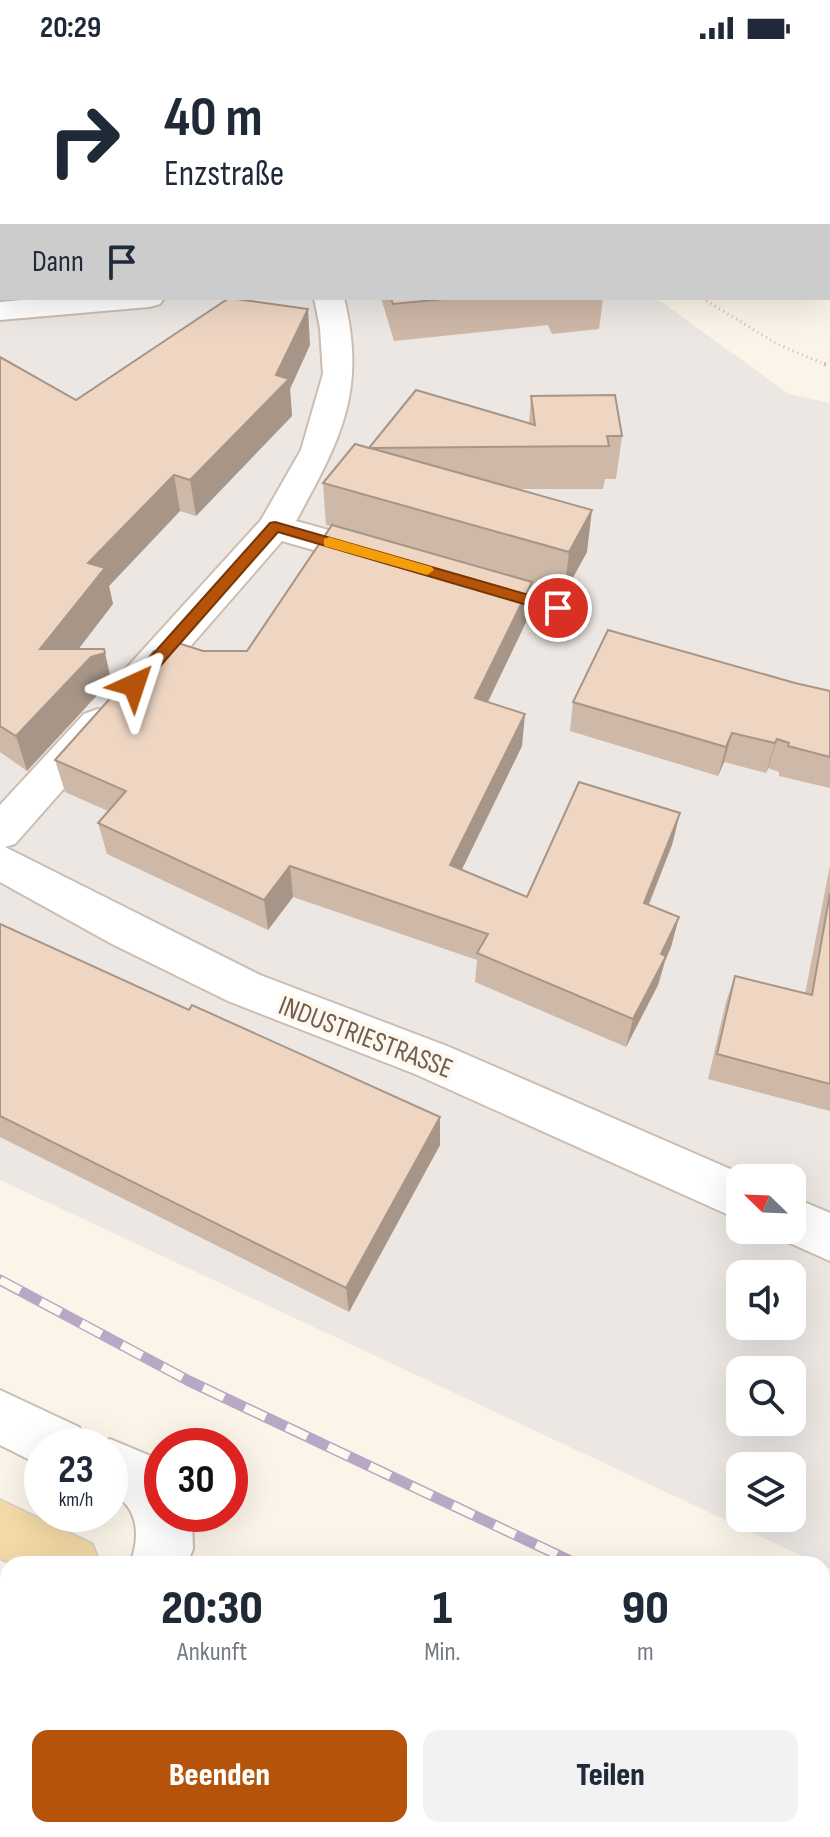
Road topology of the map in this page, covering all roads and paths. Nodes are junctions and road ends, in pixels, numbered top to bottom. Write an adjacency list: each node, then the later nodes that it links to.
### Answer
1 (126, 300): 4 (street)
2 (329, 300): 6 (street)
3 (705, 300): 5 (path)
4 (0, 311)
5 (830, 366)
6 (275, 527): 7 (street); 8 (street)
7 (558, 608)
8 (0, 832)
9 (0, 862): 10 (street, INDUSTRIESTRASSE)
10 (726, 1191)
11 (806, 1226): 12 (street)
12 (830, 1237)
13 (0, 1417): 14 (street)
14 (24, 1429)
15 (128, 1473): 16 (street)
16 (144, 1485)
17 (0, 1528): 19 (main road)
18 (164, 1532): 20 (street)
19 (56, 1556)
20 (162, 1556)

